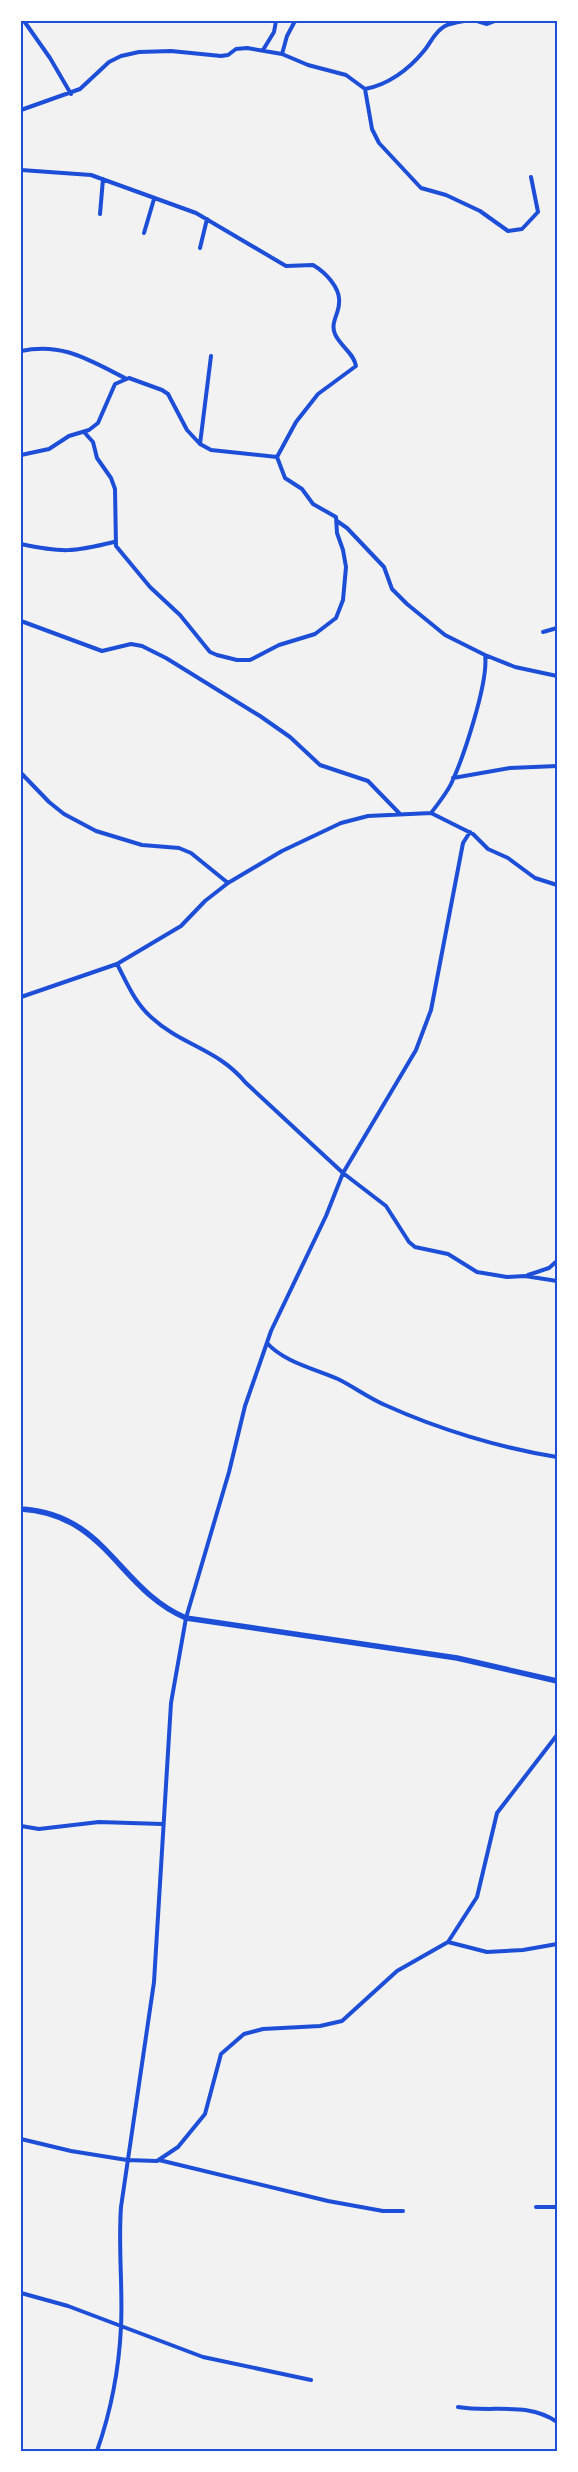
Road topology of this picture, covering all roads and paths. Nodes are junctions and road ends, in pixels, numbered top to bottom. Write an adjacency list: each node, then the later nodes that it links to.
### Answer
1 (24, 21): 10 (street)
2 (276, 21): 7 (street)
3 (295, 21): 8 (street)
4 (464, 21): 9 (street)
5 (477, 21): 6 (street)
6 (495, 21)
7 (263, 50): 8 (street); 10 (street)
8 (282, 54): 9 (street)
9 (365, 89): 13 (street)
10 (71, 94): 11 (street)
11 (21, 110)
12 (21, 170): 14 (street)
13 (531, 177)
14 (103, 179): 15 (street); 16 (street)
15 (154, 199): 17 (street); 18 (street)
16 (100, 214)
17 (207, 219): 19 (street); 26 (street)
18 (144, 233)
19 (200, 248)
20 (21, 352): 22 (street)
21 (211, 356): 24 (street)
22 (125, 378): 23 (street); 24 (street)
23 (84, 432): 25 (street); 28 (street)
24 (200, 444): 26 (street)
25 (21, 455)
26 (277, 457): 27 (street)
27 (337, 521): 28 (street); 33 (street)
28 (114, 542): 29 (street)
29 (21, 544)
30 (21, 621): 39 (street)
31 (557, 628): 32 (street)
32 (543, 632)
33 (485, 655): 34 (street); 37 (street)
34 (557, 676)
35 (557, 766): 37 (street)
36 (21, 773): 41 (street)
37 (454, 778): 38 (street)
38 (431, 813): 39 (street); 40 (street)
39 (400, 814): 41 (street)
40 (470, 832): 42 (street); 45 (street)
41 (228, 883): 43 (street)
42 (557, 884)
43 (117, 964): 44 (street); 45 (street)
44 (21, 997)
45 (343, 1172): 47 (street); 49 (street)
46 (557, 1261): 47 (street)
47 (525, 1276): 48 (street)
48 (557, 1281)
49 (267, 1343): 50 (street); 52 (street)
50 (557, 1457)
51 (21, 1509): 52 (main road)
52 (186, 1618): 53 (main road); 55 (street)
53 (557, 1681)
54 (557, 1735): 57 (street)
55 (162, 1824): 56 (street); 60 (street)
56 (21, 1826)
57 (448, 1942): 58 (street); 61 (street)
58 (557, 1944)
59 (21, 2140): 60 (street)
60 (127, 2160): 61 (street); 66 (street)
61 (160, 2160): 64 (street)
62 (536, 2207): 63 (street)
63 (557, 2207)
64 (403, 2211)
65 (21, 2293): 66 (street)
66 (121, 2326): 67 (street); 70 (street)
67 (311, 2380)
68 (458, 2407): 69 (street)
69 (557, 2422)
70 (97, 2451)

